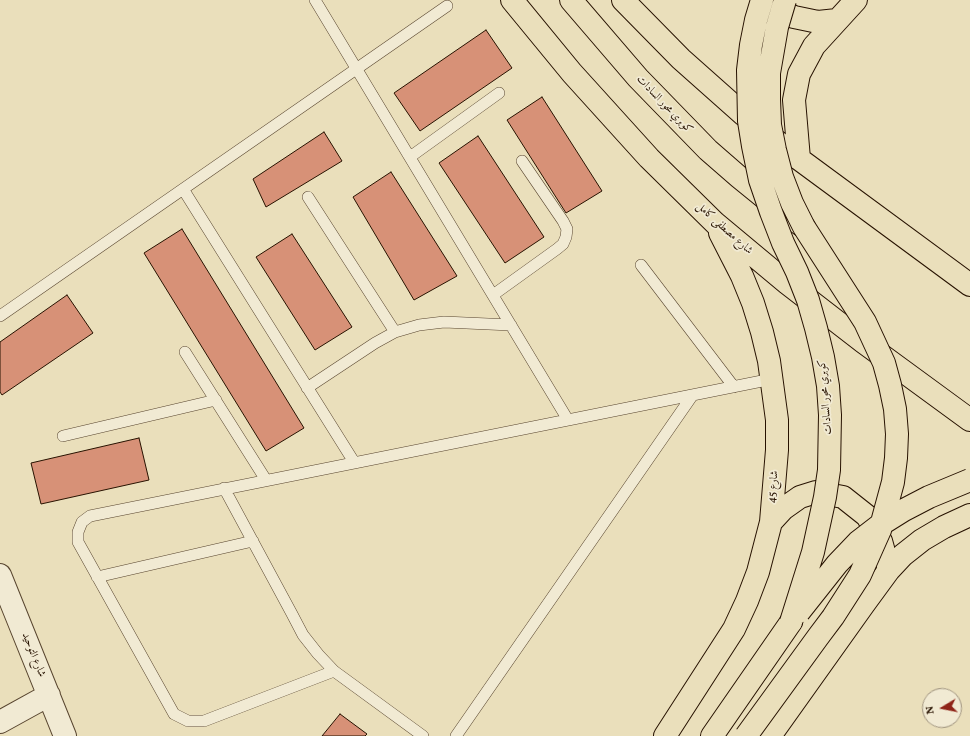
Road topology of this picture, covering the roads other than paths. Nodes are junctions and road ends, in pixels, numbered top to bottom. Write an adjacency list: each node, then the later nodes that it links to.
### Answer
1 (315, 0): 10 (lane)
2 (512, 0): 17 (main road, شارع مصطفى كامل)
3 (571, 0): 18 (main road, كوبري محور السادات, bridge)
4 (623, 0): 13 (main road)
5 (762, 0): 9 (main road); 45 (main road, كوبري محور السادات, bridge)
6 (785, 0): 18 (main road, كوبري محور السادات, bridge)
7 (856, 0): 9 (main road)
8 (447, 6): 10 (lane)
9 (837, 20): 13 (main road)
10 (356, 69): 12 (lane); 15 (lane)
11 (499, 93): 12 (lane)
12 (410, 157): 21 (lane)
13 (799, 159): 20 (main road)
14 (522, 161): 21 (lane)
15 (182, 189): 22 (lane); 28 (lane)
16 (308, 197): 24 (lane)
17 (715, 223): 26 (main road, شارع 45); 32 (main road, شارع مصطفى كامل)
18 (804, 227): 54 (main road, كوبري محور السادات, bridge)
19 (641, 265): 27 (lane)
20 (970, 285)
21 (493, 295): 23 (lane)
22 (0, 316)
23 (511, 325): 24 (lane); 31 (lane)
24 (395, 332): 28 (lane)
25 (185, 352): 30 (lane)
26 (772, 379): 27 (lane); 39 (main road, شارع 45)
27 (734, 387): 29 (lane)
28 (307, 388): 34 (lane)
29 (692, 396): 31 (lane); 51 (lane)
30 (216, 400): 33 (lane); 35 (lane)
31 (568, 420): 34 (lane)
32 (970, 420)
33 (63, 436)
34 (354, 462): 35 (lane)
35 (266, 480): 37 (lane)
36 (970, 480): 45 (main road, كوبري محور السادات, bridge)
37 (224, 488): 40 (lane); 43 (lane)
38 (970, 515): 41 (main road)
39 (771, 522): 41 (main road); 52 (main road, شارع 45)
40 (253, 541): 43 (lane); 46 (lane)
41 (889, 570): 55 (main road)
42 (0, 575): 44 (street, شارع التوحيد)
43 (97, 577): 46 (lane)
44 (6, 607): 47 (street, شارع التوحيد)
45 (791, 622): 53 (main road, كوبري محور السادات)
46 (334, 671): 50 (lane)
47 (49, 695): 48 (street); 49 (street, شارع التوحيد)
48 (0, 722)
49 (65, 736)
50 (423, 736)
51 (456, 736)
52 (665, 736)
53 (712, 736)
54 (746, 736)
55 (770, 736)

